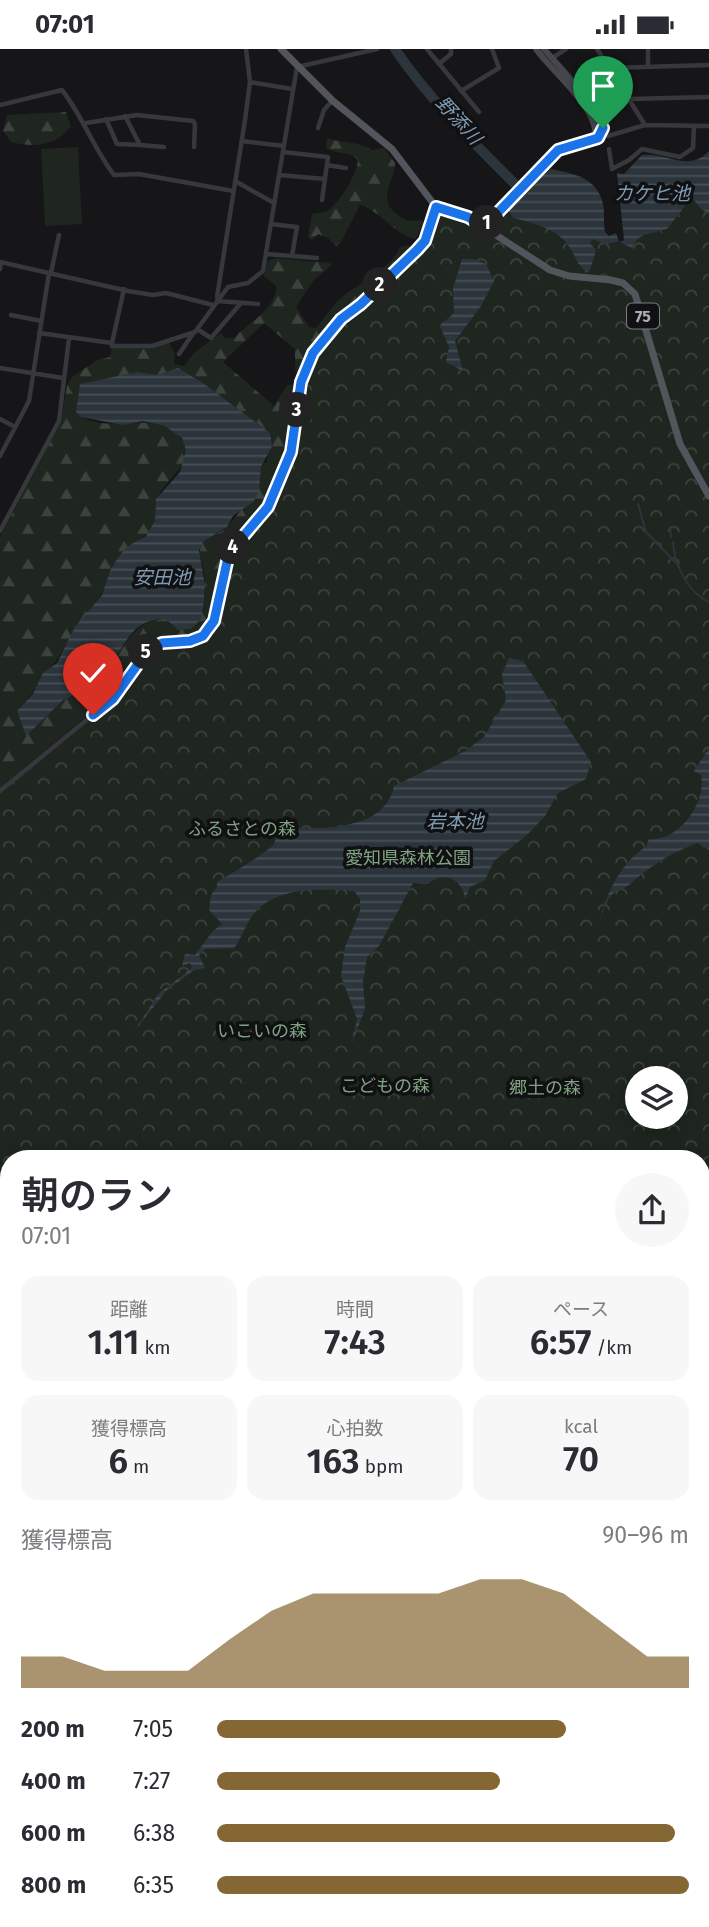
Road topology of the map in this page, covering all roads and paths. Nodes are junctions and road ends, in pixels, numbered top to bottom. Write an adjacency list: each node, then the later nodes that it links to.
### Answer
1 (246, 49): 18 (street)
2 (281, 49): 16 (main road)
3 (377, 49): 16 (street)
4 (426, 49): 13 (street)
5 (451, 49): 13 (street)
6 (492, 49): 20 (street)
7 (536, 49): 34 (street)
8 (544, 49): 12 (street)
9 (566, 49): 12 (street)
10 (597, 49): 17 (street)
11 (648, 49): 15 (street)
12 (551, 58): 33 (street)
13 (439, 64): 20 (street)
14 (709, 65): 15 (street)
15 (648, 66): 17 (street)
16 (297, 67): 19 (street); 23 (main road)
17 (611, 68): 22 (street)
18 (250, 82): 19 (street); 35 (street)
19 (292, 89): 39 (street)
20 (461, 91): 25 (street)
21 (709, 97): 22 (street)
22 (631, 99): 29 (street)
23 (333, 101): 32 (street); 50 (main road)
24 (0, 105): 28 (street)
25 (479, 113)
26 (125, 116): 27 (street); 36 (street); 38 (street)
27 (106, 119): 28 (street); 36 (street)
28 (86, 123): 47 (street)
29 (645, 125): 30 (street); 33 (street)
30 (695, 126): 31 (street); 40 (street)
31 (709, 127)
32 (318, 128)
33 (602, 134): 34 (street)
34 (595, 139): 41 (street)
35 (242, 141): 39 (street); 46 (street)
36 (140, 145): 37 (street)
37 (164, 147)
38 (194, 147)
39 (283, 149): 42 (street); 44 (street)
40 (609, 149)
41 (554, 154): 52 (street)
42 (327, 166): 43 (street); 45 (street)
43 (346, 168)
44 (279, 175): 45 (street); 49 (street)
45 (325, 179): 48 (street)
46 (235, 181): 47 (street); 49 (street)
47 (233, 191): 61 (street)
48 (322, 200)
49 (274, 203): 51 (street)
50 (436, 207): 52 (main road, 75); 79 (street)
51 (271, 224): 54 (street); 55 (street)
52 (484, 227): 77 (main road, 75)
53 (59, 235): 59 (street)
54 (266, 254): 55 (street); 61 (street)
55 (292, 256): 56 (street)
56 (317, 258)
57 (1, 262): 58 (street); 59 (street)
58 (0, 269)
59 (50, 273): 60 (street); 65 (street)
60 (124, 289): 61 (street); 69 (street)
61 (215, 303): 62 (street); 66 (street)
62 (241, 303): 63 (street); 66 (street)
63 (258, 304)
64 (11, 315): 65 (street)
65 (41, 321): 67 (street)
66 (196, 330): 69 (street); 70 (street)
67 (39, 333): 68 (street); 72 (street)
68 (69, 338): 69 (street); 73 (street)
69 (112, 343)
70 (179, 354)
71 (0, 368): 72 (street)
72 (32, 373): 73 (street); 75 (street)
73 (63, 378): 78 (street)
74 (0, 419): 75 (street)
75 (15, 428): 76 (street)
76 (0, 456)
77 (709, 496)
78 (0, 531)
79 (0, 791)

